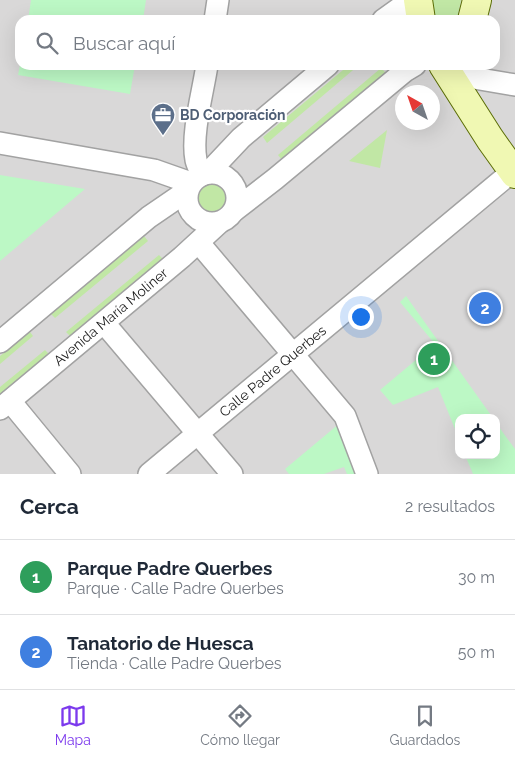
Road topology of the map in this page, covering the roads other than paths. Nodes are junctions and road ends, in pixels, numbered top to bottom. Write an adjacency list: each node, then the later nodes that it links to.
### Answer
1 (218, 0): 5 (street)
2 (411, 0): 6 (street)
3 (418, 0): 7 (main road)
4 (477, 0): 8 (main road)
5 (216, 15)
6 (390, 15)
7 (420, 15)
8 (473, 15)
9 (206, 70): 16 (street)
10 (322, 70): 16 (street)
11 (407, 70): 17 (street, Avenida María Moliner)
12 (457, 74): 13 (street); 15 (main road)
13 (515, 85)
14 (0, 143): 16 (street)
15 (514, 173): 21 (street, Calle Padre Querbes)
16 (197, 180): 17 (street); 17 (street); 20 (street)
17 (227, 216): 18 (street, Avenida María Moliner)
18 (199, 243): 19 (street, Avenida María Moliner); 21 (street)
19 (104, 323): 22 (street, Avenida María Moliner); 23 (street)
20 (0, 342)
21 (292, 355): 23 (street, Calle Padre Querbes); 27 (street)
22 (5, 405): 24 (street)
23 (197, 434): 25 (street, Calle Padre Querbes); 26 (street)
24 (70, 474)
25 (149, 474)
26 (232, 474)
27 (367, 474)

